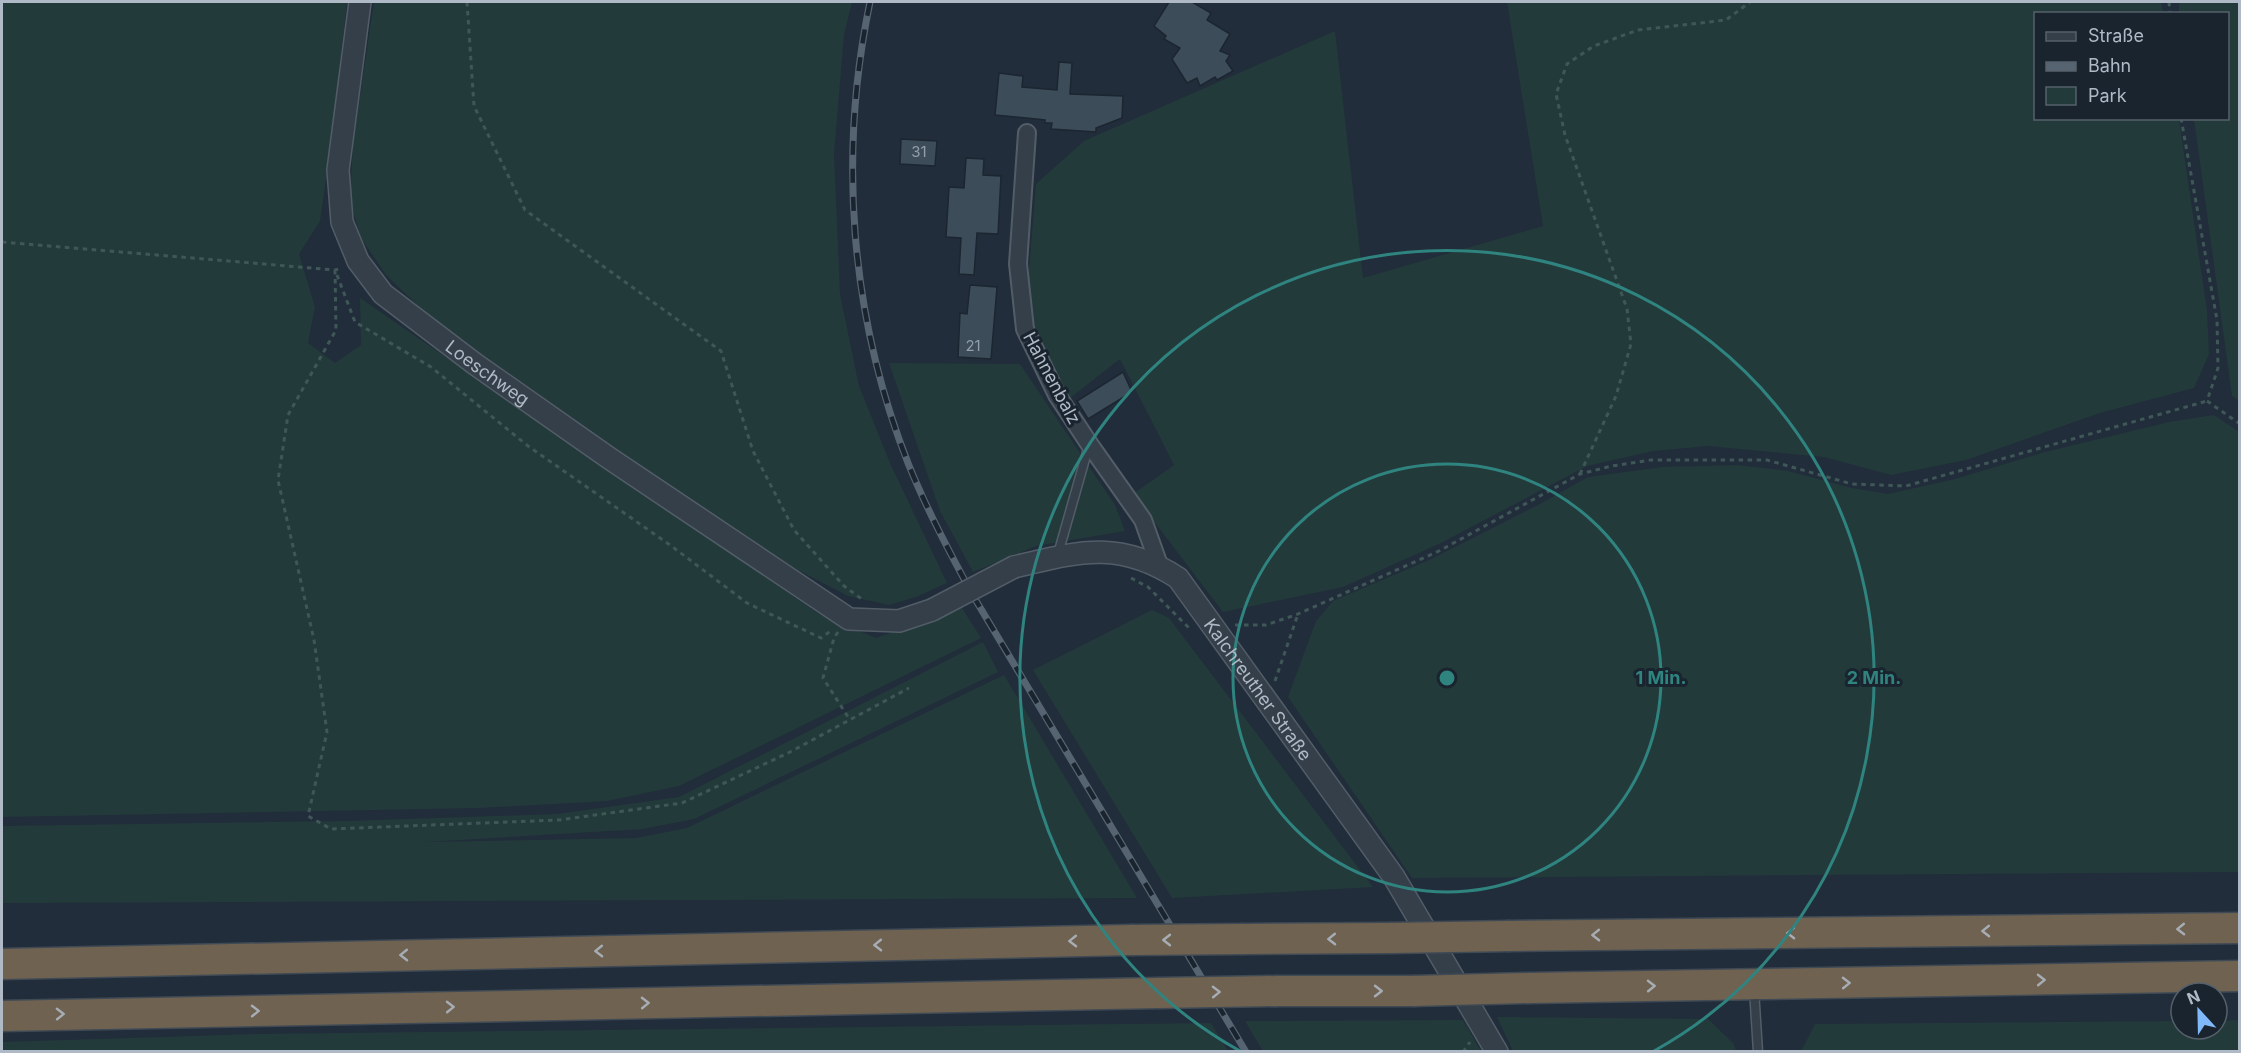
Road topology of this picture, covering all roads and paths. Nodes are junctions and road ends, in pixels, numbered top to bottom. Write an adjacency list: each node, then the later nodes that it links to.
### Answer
1 (360, 2): 17 (street, Loeschweg)
2 (467, 2): 15 (path)
3 (1750, 2): 11 (path)
4 (2181, 120): 8 (path)
5 (1027, 133): 10 (street, Hahnenbalz)
6 (2, 242): 7 (path)
7 (335, 270): 17 (path); 22 (path)
8 (2207, 401): 9 (path); 11 (path)
9 (2240, 424)
10 (1090, 445): 12 (lane); 13 (street, Hahnenbalz)
11 (1580, 474): 16 (path)
12 (1058, 557): 13 (street, Kalchreuther Straße); 17 (street, Kalchreuther Straße, bridge)
13 (1159, 565): 18 (street, Kalchreuther Straße)
14 (1129, 578): 19 (path)
15 (867, 603)
16 (1298, 614): 18 (path); 21 (path)
17 (849, 619): 22 (path)
18 (1213, 624): 21 (street, Kalchreuther Straße)
19 (1190, 630)
20 (909, 688): 22 (path)
21 (1268, 700): 28 (street, Kalchreuther Straße)
22 (850, 720)
23 (2240, 928): 24 (highway, one-way to 24, bridge)
24 (2, 964)
25 (2240, 976): 26 (highway, one-way to 25)
26 (1754, 985): 27 (highway, one-way to 26, bridge); 29 (lane)
27 (2, 1016)
28 (1497, 1052)
29 (1758, 1052)

